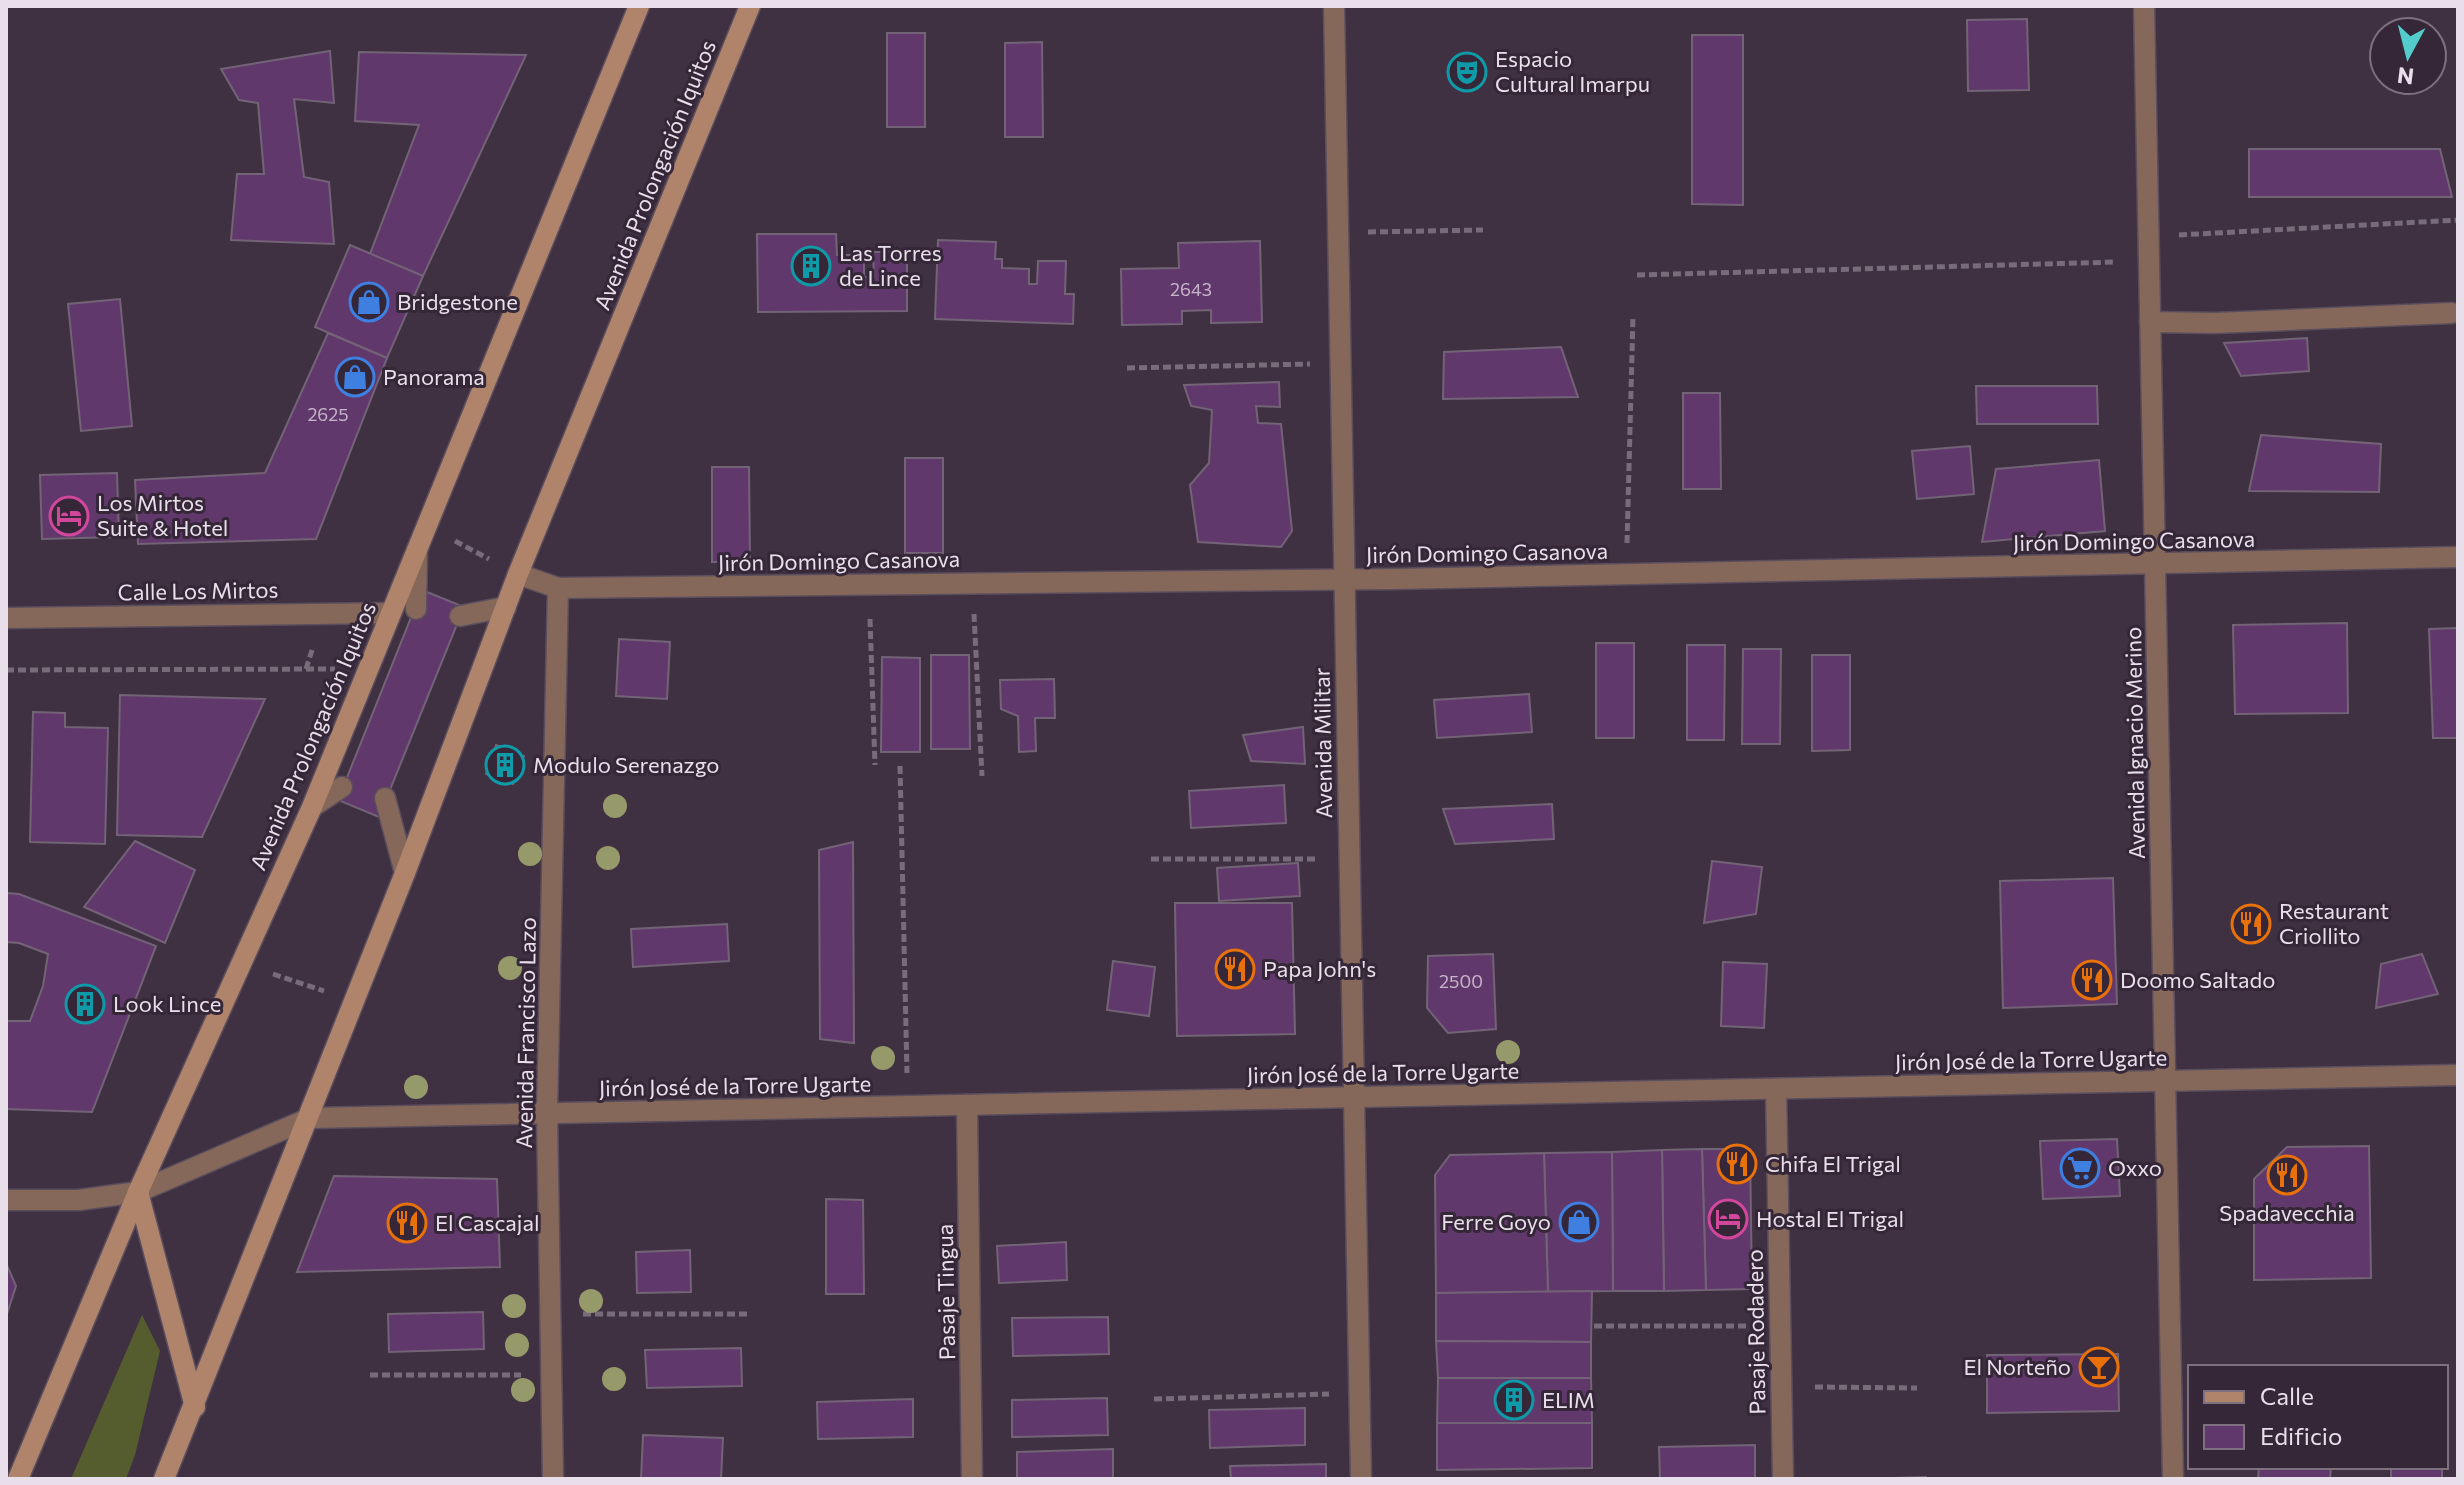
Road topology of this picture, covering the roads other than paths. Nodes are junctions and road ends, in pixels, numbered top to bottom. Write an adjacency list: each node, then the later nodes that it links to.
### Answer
1 (639, 6): 7 (main road, Avenida Prolongación Iquitos)
2 (750, 6): 10 (main road, Avenida Prolongación Iquitos)
3 (1334, 6): 11 (street, Avenida Militar)
4 (2144, 6): 6 (street, Avenida Ignacio Merino)
5 (2452, 313): 6 (street)
6 (2150, 322): 9 (street, Avenida Ignacio Merino)
7 (417, 550): 14 (street); 15 (main road, Avenida Prolongación Iquitos)
8 (2458, 557): 9 (street, Jirón Domingo Casanova)
9 (2155, 565): 11 (street, Jirón Domingo Casanova); 23 (street, Avenida Ignacio Merino)
10 (518, 574): 12 (street, Jirón Domingo Casanova); 13 (main road, Avenida Prolongación Iquitos)
11 (1344, 579): 12 (street, Jirón Domingo Casanova); 25 (street, Avenida Militar)
12 (558, 588): 27 (street, Avenida Francisco Lazo)
13 (506, 607): 16 (street); 21 (main road, Avenida Prolongación Iquitos)
14 (416, 609)
15 (390, 613): 17 (street, Calle Los Mirtos); 20 (main road, Avenida Prolongación Iquitos)
16 (460, 616)
17 (6, 618)
18 (342, 787): 20 (street)
19 (385, 798): 21 (street)
20 (312, 807): 29 (main road, Avenida Prolongación Iquitos)
21 (405, 873): 28 (main road, Avenida Prolongación Iquitos)
22 (2458, 1075): 23 (street, Jirón José de la Torre Ugarte)
23 (2165, 1081): 24 (street, Jirón José de la Torre Ugarte); 38 (street, Avenida Ignacio Merino)
24 (1776, 1089): 25 (street, Jirón José de la Torre Ugarte); 37 (street, Pasaje Rodadero)
25 (1354, 1098): 26 (street, Jirón José de la Torre Ugarte); 36 (street, Avenida Militar)
26 (967, 1105): 27 (street, Jirón José de la Torre Ugarte); 35 (street, Pasaje Tingua)
27 (547, 1113): 28 (street, Jirón José de la Torre Ugarte); 34 (street, Avenida Francisco Lazo)
28 (310, 1118): 29 (street); 31 (main road, Avenida Prolongación Iquitos)
29 (138, 1192): 30 (street); 31 (main road); 32 (main road, Avenida Prolongación Iquitos)
30 (6, 1200)
31 (195, 1407): 33 (main road, Avenida Prolongación Iquitos)
32 (18, 1479)
33 (164, 1479)
34 (553, 1479)
35 (972, 1479)
36 (1361, 1479)
37 (1783, 1479)
38 (2173, 1479)

